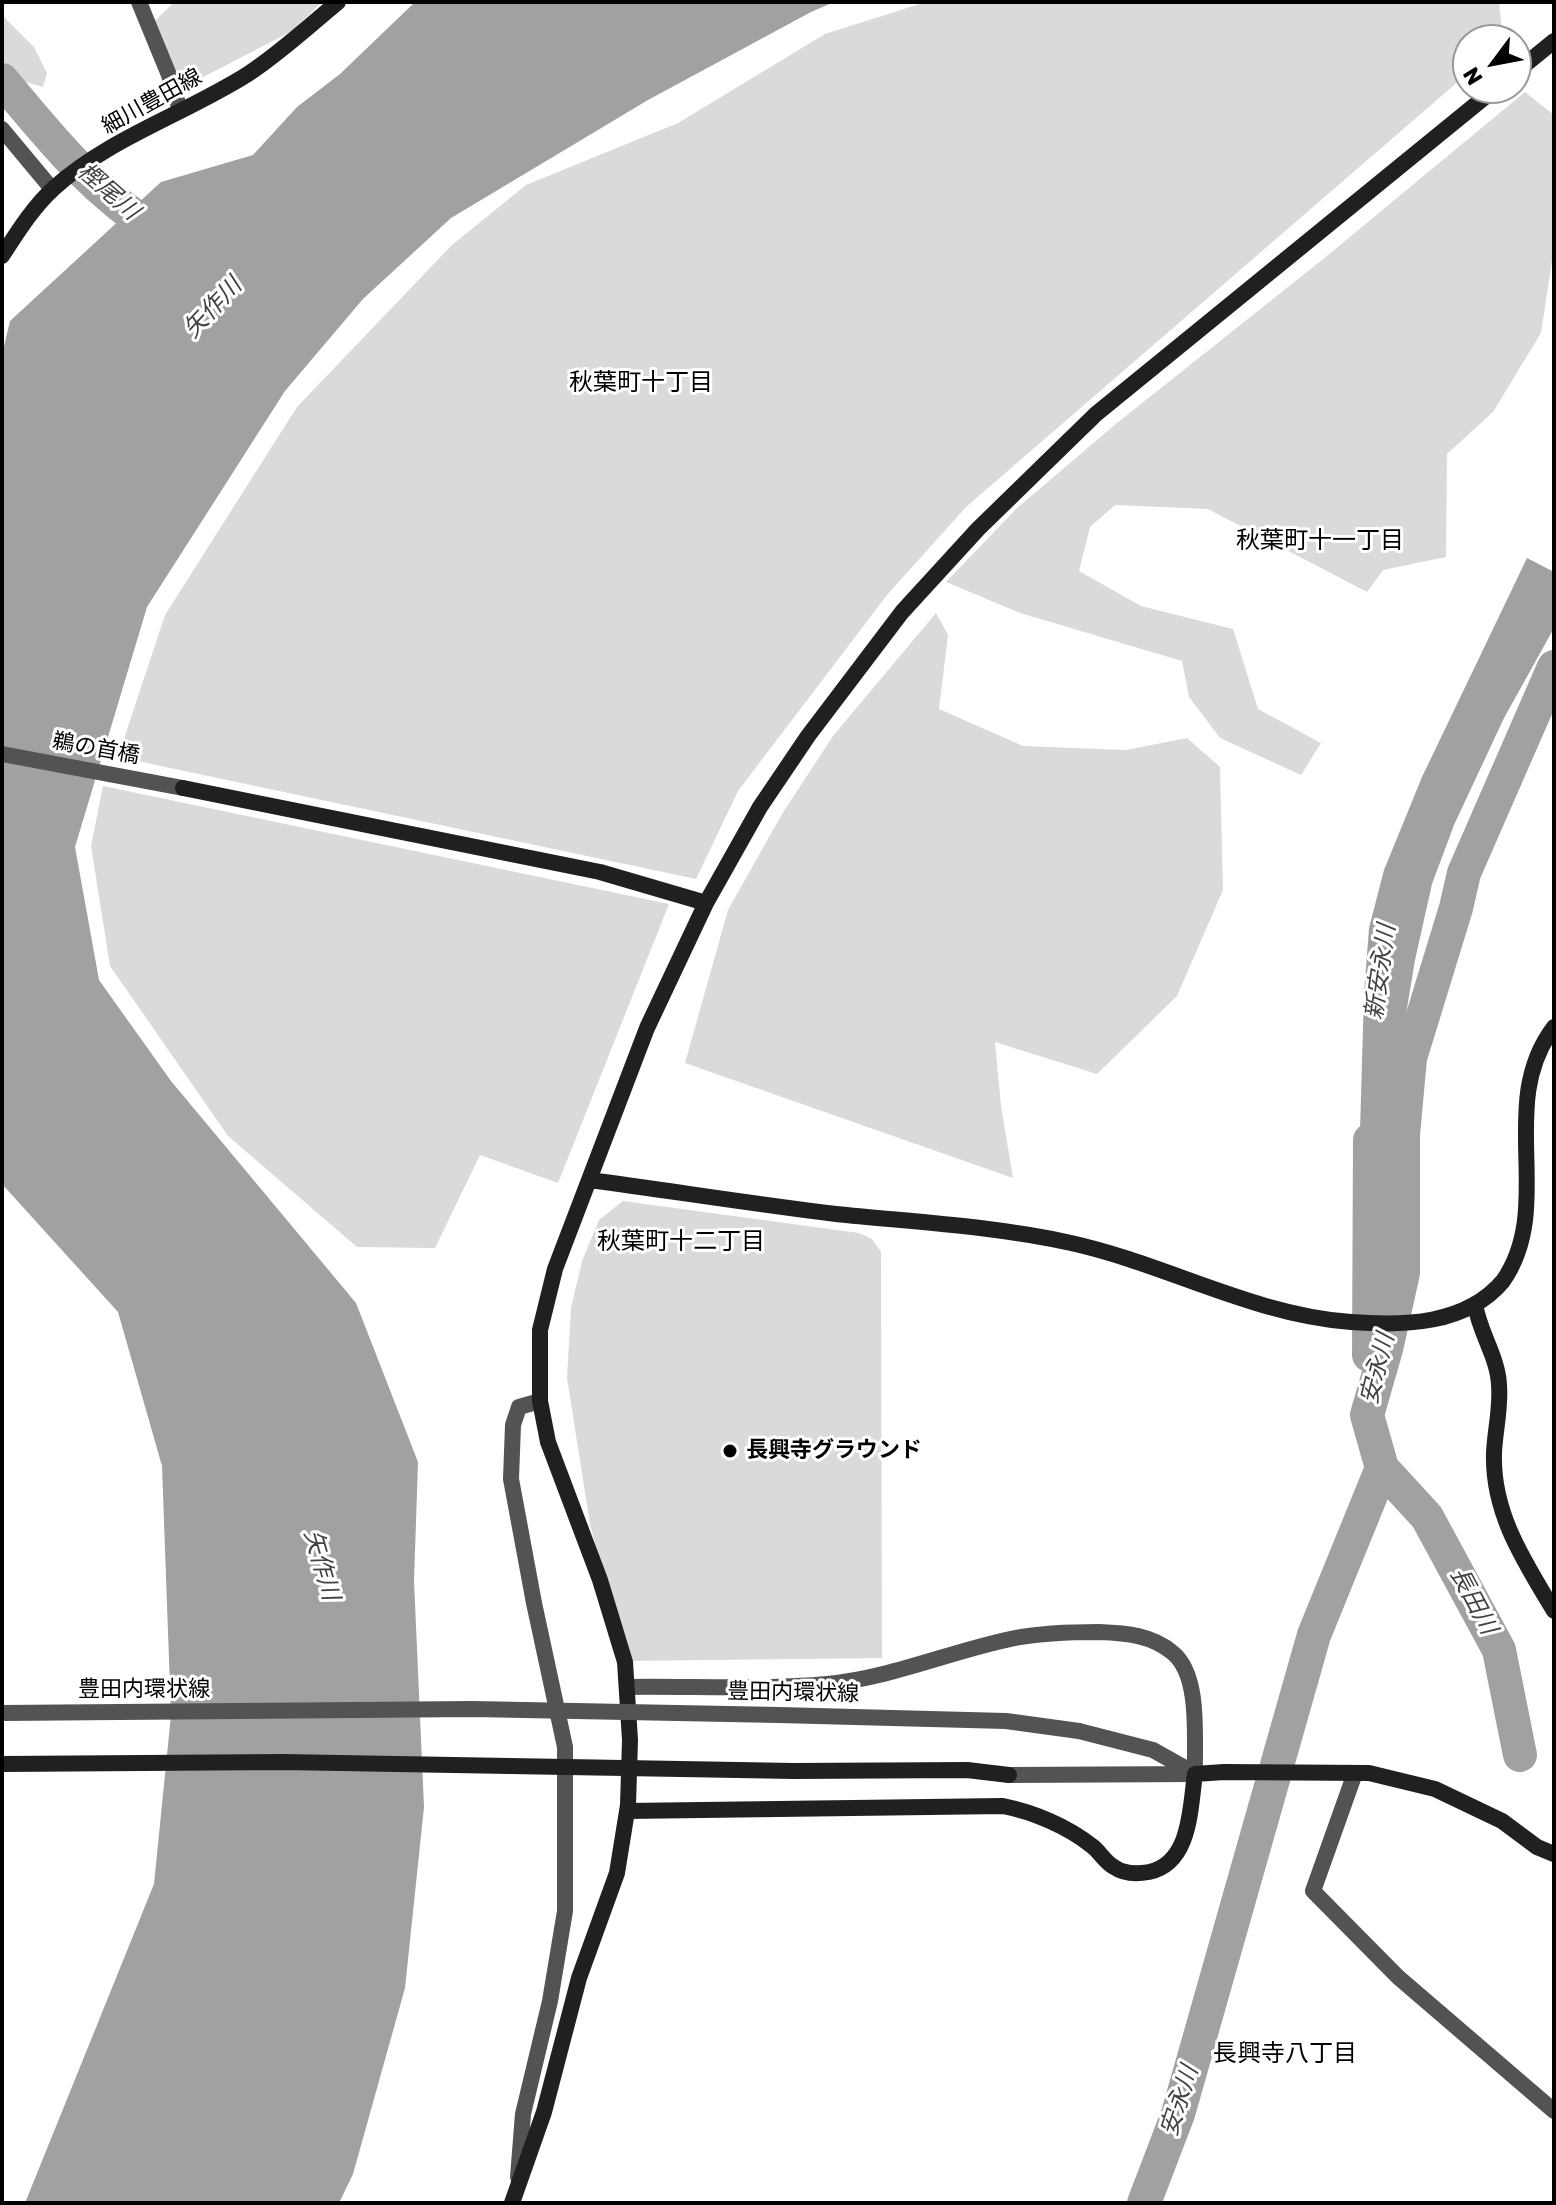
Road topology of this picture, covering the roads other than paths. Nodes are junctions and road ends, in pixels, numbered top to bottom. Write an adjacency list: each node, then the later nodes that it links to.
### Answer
1 (139, 2): 6 (street)
2 (338, 2): 6 (street, 細川豊田線)
3 (1554, 41): 4 (street)
4 (1532, 59)
5 (1477, 104): 11 (street)
6 (180, 110): 8 (street, 細川豊田線)
7 (2, 129): 8 (street)
8 (52, 189): 9 (street, 細川豊田線)
9 (2, 256)
10 (2, 754): 11 (street, 鵜の首橋)
11 (706, 903): 13 (street)
12 (1554, 1027): 14 (street)
13 (590, 1180): 14 (street); 15 (street)
14 (1475, 1304): 16 (street)
15 (540, 1401): 17 (street); 25 (street)
16 (1554, 1611)
17 (627, 1687): 21 (street); 22 (street)
18 (2, 1713): 21 (street, 豊田内環状線, bridge)
19 (2, 1764): 21 (street, bridge)
20 (1355, 1773): 21 (street); 23 (street); 24 (street)
21 (1195, 1774): 22 (street)
22 (627, 1811): 25 (street)
23 (1554, 1854)
24 (1554, 2111)
25 (514, 2197)

